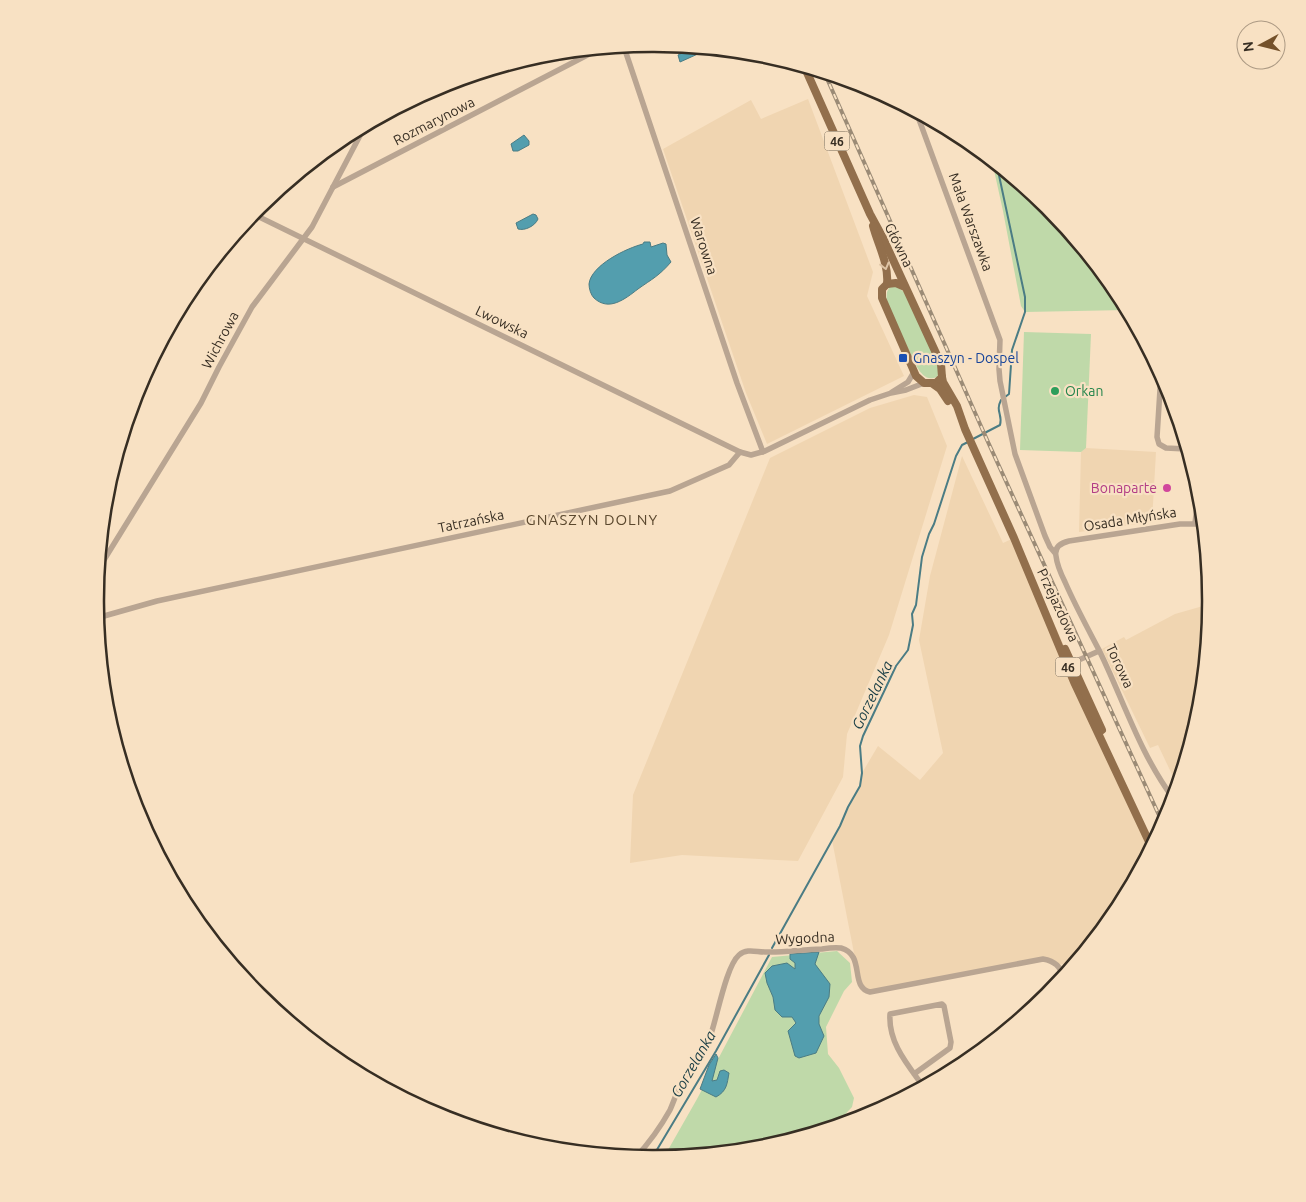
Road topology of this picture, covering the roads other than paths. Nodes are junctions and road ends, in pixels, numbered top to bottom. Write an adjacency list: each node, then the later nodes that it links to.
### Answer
1 (626, 53): 22 (street, Warowna)
2 (584, 57): 6 (street, Rozmarynowa)
3 (808, 75): 7 (main road, Główna / 46)
4 (920, 122): 12 (street, Mała Warszawka)
5 (358, 139): 6 (street, Wichrowa)
6 (333, 187): 9 (street, Wichrowa)
7 (870, 214): 10 (main road, Główna / 46, one-way to 10); 11 (main road, Główna / 46)
8 (261, 218): 9 (street, Lwowska)
9 (304, 239): 21 (street, Lwowska); 26 (street, Wichrowa)
10 (887, 284): 11 (main road); 13 (main road, 46)
11 (905, 288): 14 (main road, 46)
12 (1000, 340): 25 (street, Torowa)
13 (914, 371): 15 (main road, 46); 18 (street)
14 (942, 376): 16 (main road); 19 (main road, Przejazdowa / 46)
15 (924, 382): 16 (main road); 18 (street)
16 (933, 384): 19 (main road, Przejazdowa / 46)
17 (1160, 390): 20 (street)
18 (891, 393): 22 (street)
19 (964, 426): 27 (main road, Przejazdowa / 46)
20 (1180, 449)
21 (740, 452): 22 (street); 28 (street, Tatrzańska)
22 (763, 452)
23 (1195, 520): 24 (street)
24 (1195, 524): 25 (street, Osada Młyńska)
25 (1056, 553): 29 (street, Torowa)
26 (107, 555)
27 (1024, 562): 30 (main road, Przejazdowa / 46); 31 (main road, Przejazdowa / 46)
28 (105, 616)
29 (1099, 651): 30 (street); 32 (street, Torowa)
30 (1072, 663): 31 (main road, Przejazdowa / 46)
31 (1117, 770): 33 (main road, Przejazdowa / 46)
32 (1167, 790)
33 (1148, 838)
34 (1060, 968): 37 (street, Wygodna)
35 (914, 1074): 35 (street); 36 (street)
36 (919, 1080)
37 (642, 1149)

